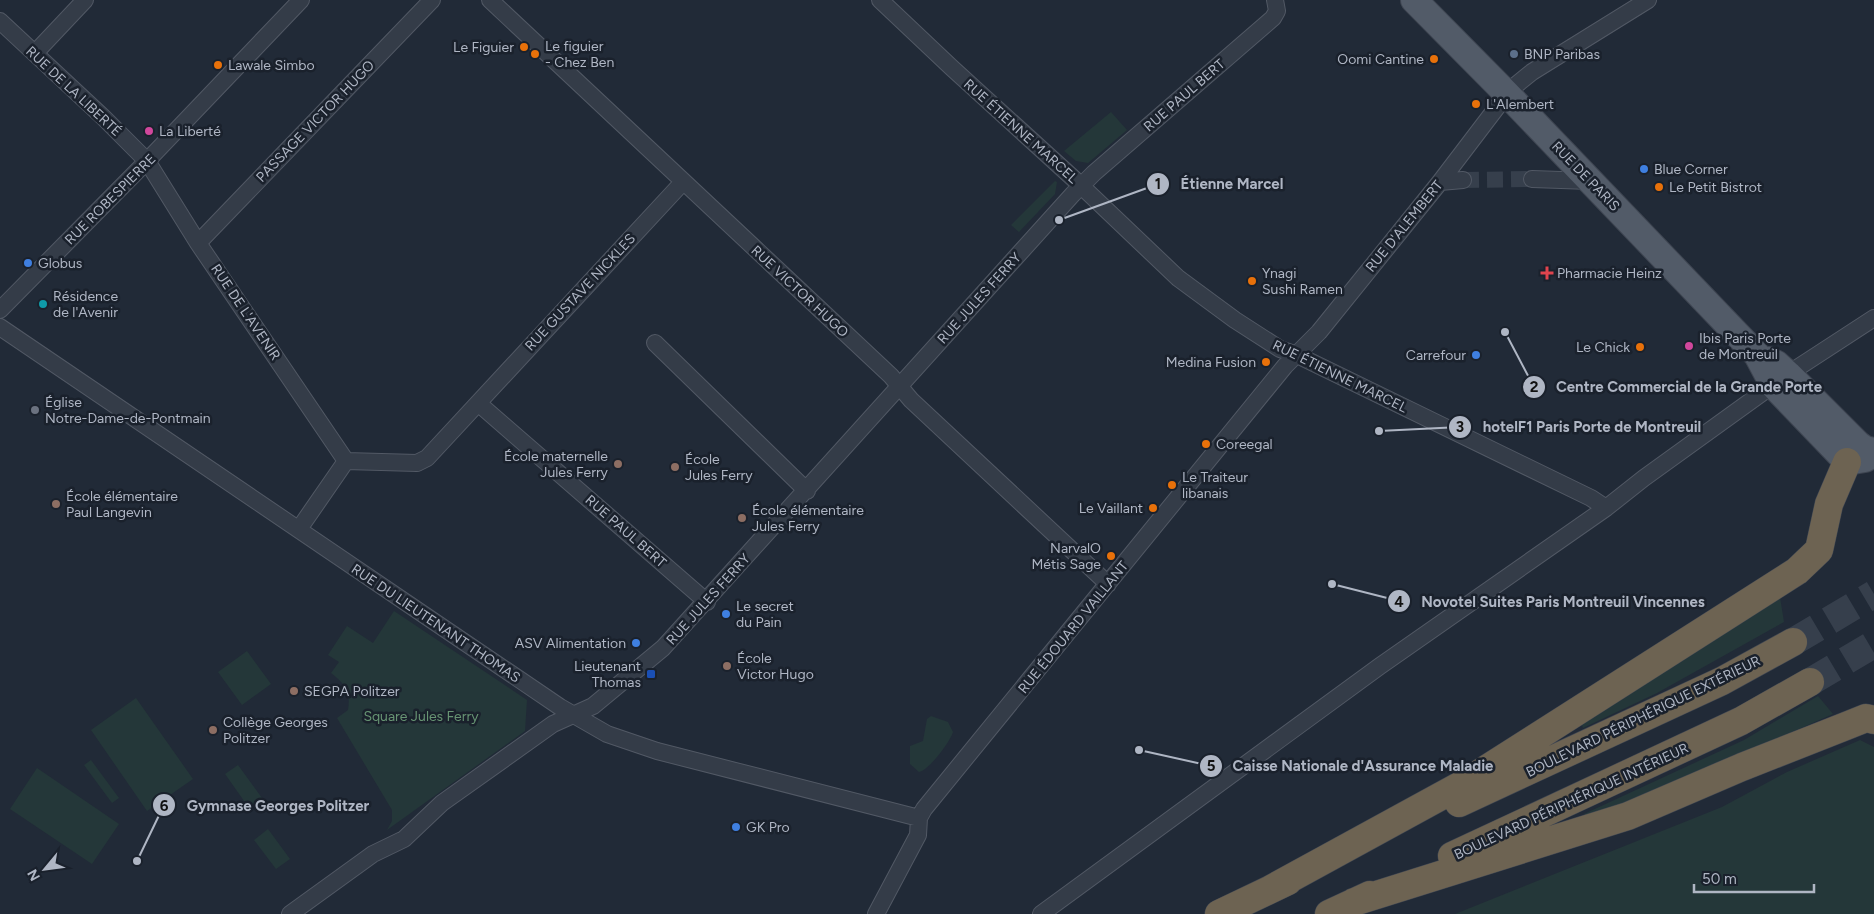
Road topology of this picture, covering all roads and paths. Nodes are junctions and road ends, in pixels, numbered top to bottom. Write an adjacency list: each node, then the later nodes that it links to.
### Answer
1 (85, 0): 10 (street)
2 (301, 0): 12 (street, RUE ROBESPIERRE)
3 (432, 0): 19 (street, PASSAGE VICTOR HUGO)
4 (490, 0): 16 (street, RUE VICTOR HUGO)
5 (880, 0): 18 (street, RUE ÉTIENNE MARCEL)
6 (1275, 0): 18 (street, RUE PAUL BERT)
7 (1414, 0): 11 (main road, RUE DE PARIS)
8 (1648, 0): 11 (street, RUE D'ALEMBERT)
9 (0, 21): 10 (street, RUE DE LA LIBERTÉ)
10 (35, 53): 12 (street, RUE DE LA LIBERTÉ)
11 (1507, 94): 15 (main road, RUE DE PARIS); 17 (street, RUE D'ALEMBERT)
12 (148, 161): 19 (street, RUE DE L'AVENIR); 20 (street, RUE ROBESPIERRE)
13 (1532, 179): 15 (street)
14 (1463, 180): 17 (street)
15 (1590, 181): 25 (main road, RUE DE PARIS)
16 (683, 182): 26 (street, RUE VICTOR HUGO); 27 (street, RUE GUSTAVE NICKLES)
17 (1440, 182): 24 (street, RUE D'ALEMBERT)
18 (1081, 186): 24 (street, RUE ÉTIENNE MARCEL); 26 (street, RUE JULES FERRY)
19 (198, 243): 29 (street, RUE DE L'AVENIR)
20 (0, 310)
21 (1874, 318): 25 (street)
22 (0, 328): 33 (street, RUE DU LIEUTENANT THOMAS)
23 (655, 343): 31 (street)
24 (1297, 355): 32 (street, RUE ÉTIENNE MARCEL); 34 (street, RUE ÉDOUARD VAILLANT)
25 (1780, 379): 28 (main road); 30 (main road); 32 (street)
26 (899, 386): 31 (street, RUE JULES FERRY); 34 (street, RUE VICTOR HUGO)
27 (478, 403): 29 (street); 35 (street, RUE PAUL BERT)
28 (1874, 453): 30 (main road)
29 (346, 461): 33 (street)
30 (1848, 462): 41 (highway)
31 (807, 491): 35 (street, RUE JULES FERRY)
32 (1606, 508): 45 (street)
33 (299, 529): 38 (street, RUE DU LIEUTENANT THOMAS)
34 (1108, 584): 40 (street, RUE ÉDOUARD VAILLANT)
35 (707, 602): 38 (street, RUE JULES FERRY)
36 (1793, 642): 41 (highway, BOULEVARD PÉRIPHÉRIQUE EXTÉRIEUR)
37 (1810, 682): 42 (highway, BOULEVARD PÉRIPHÉRIQUE INTÉRIEUR)
38 (573, 715): 40 (street, RUE DU LIEUTENANT THOMAS); 43 (street, RUE JULES FERRY)
39 (1874, 720): 42 (highway)
40 (919, 818): 44 (street, RUE ÉDOUARD VAILLANT)
41 (1271, 889): 46 (highway, BOULEVARD PÉRIPHÉRIQUE EXTÉRIEUR)
42 (1354, 902): 47 (highway, BOULEVARD PÉRIPHÉRIQUE INTÉRIEUR)
43 (290, 914)
44 (876, 914)
45 (1041, 914)
46 (1220, 914)
47 (1328, 914)

